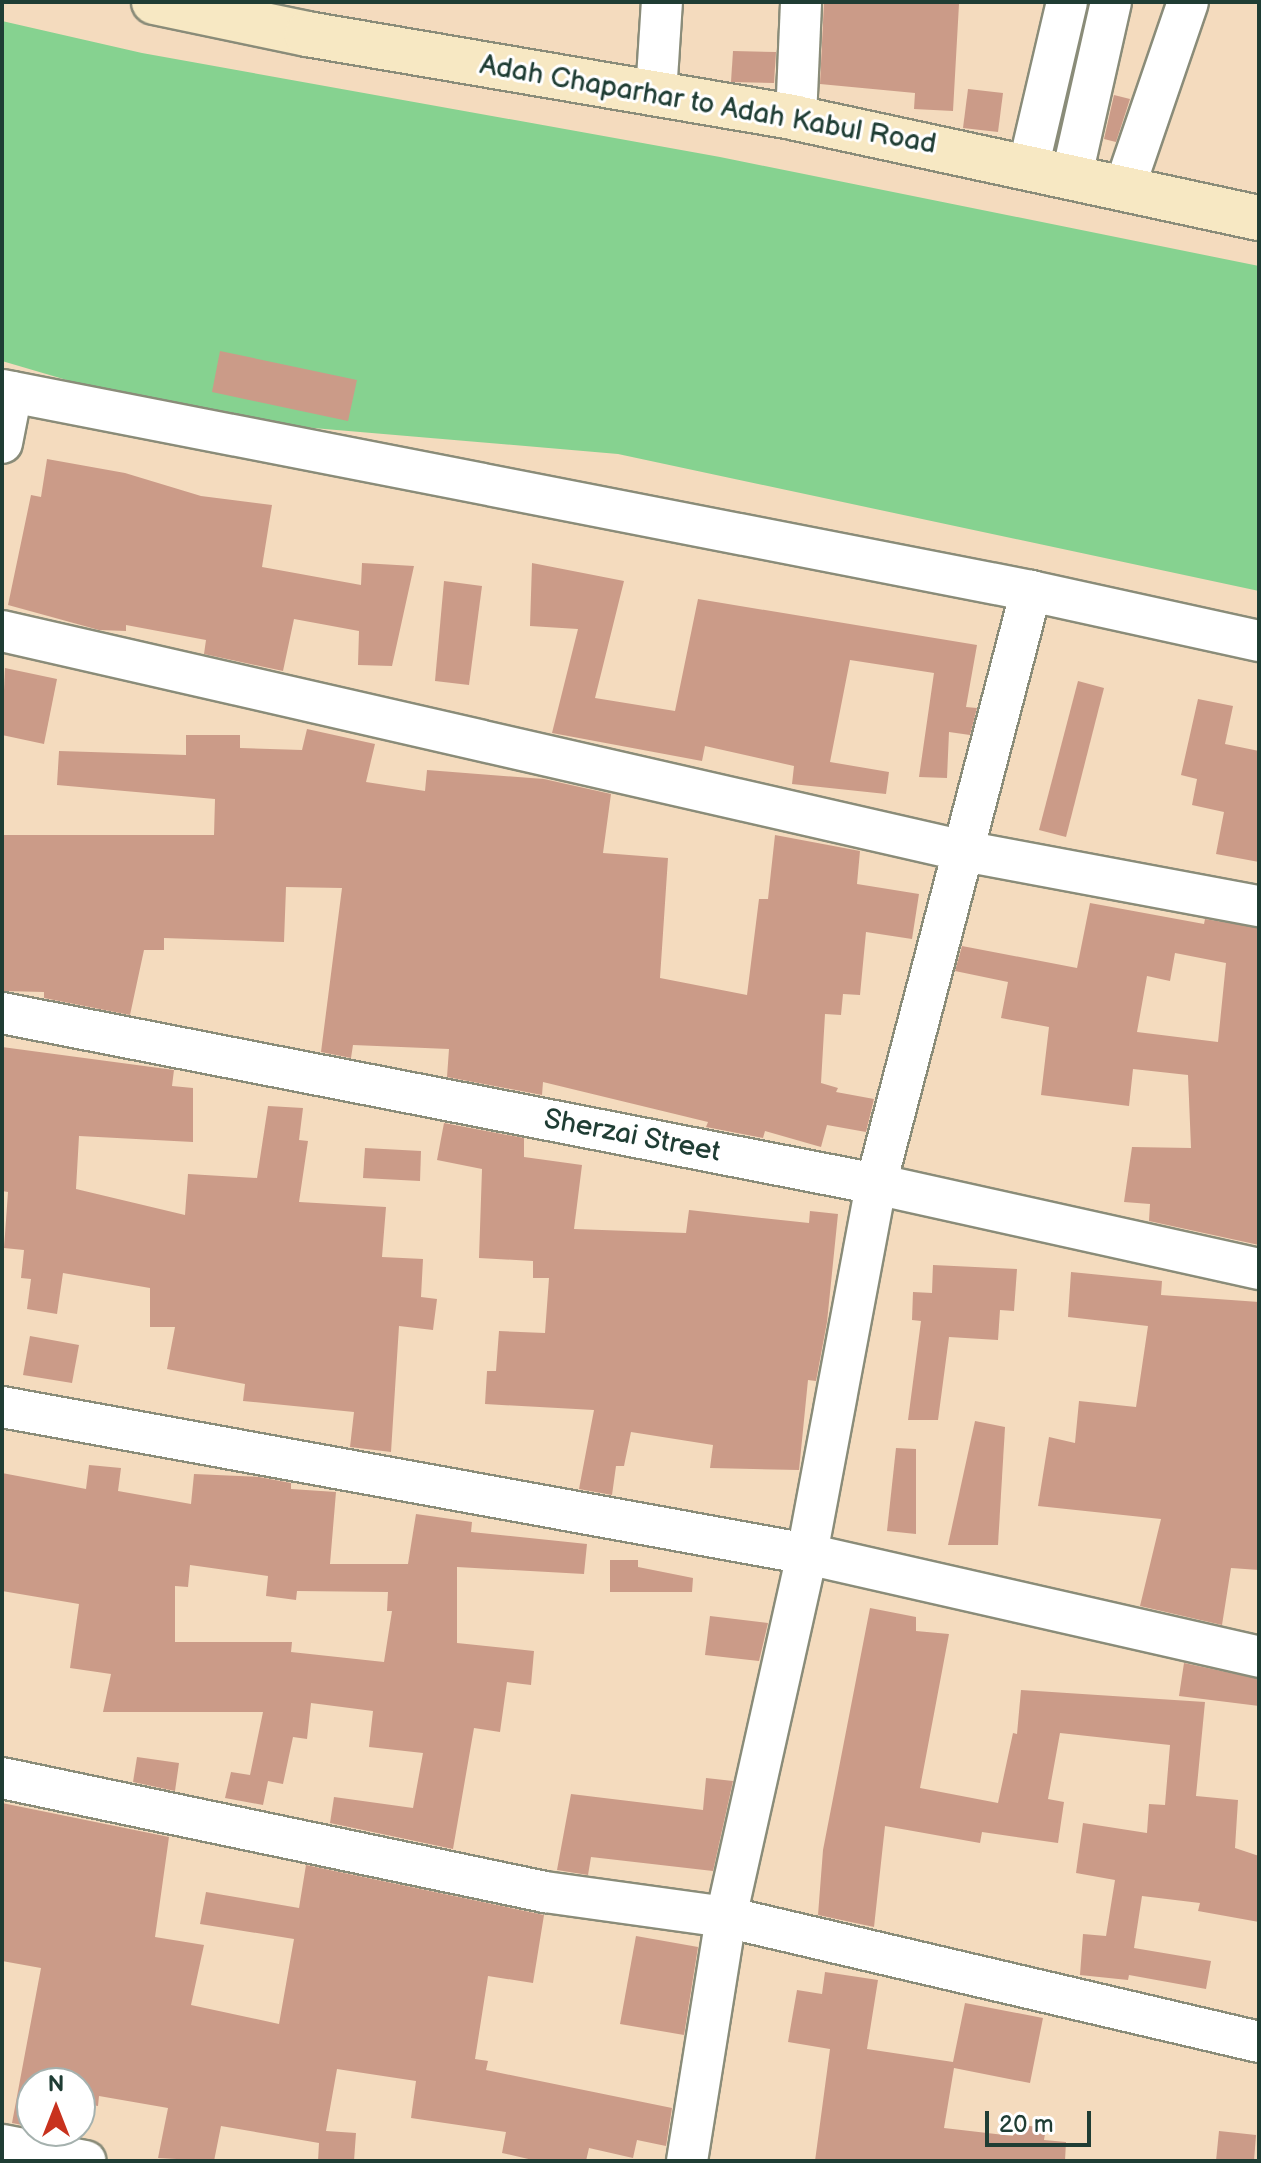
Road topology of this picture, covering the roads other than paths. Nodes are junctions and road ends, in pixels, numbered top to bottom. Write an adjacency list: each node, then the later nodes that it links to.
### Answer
1 (154, 2): 7 (main road, Adah Chaparhar to Adah Kabul Road)
2 (662, 2): 7 (street)
3 (801, 2): 8 (street)
4 (1067, 2): 9 (street)
5 (1111, 2): 10 (street)
6 (1188, 2): 11 (street)
7 (656, 94): 8 (main road, Adah Chaparhar to Adah Kabul Road)
8 (796, 118): 9 (main road, Adah Chaparhar to Adah Kabul Road)
9 (1029, 164): 10 (main road, Adah Chaparhar to Adah Kabul Road)
10 (1072, 175): 11 (main road, Adah Chaparhar to Adah Kabul Road)
11 (1125, 186): 12 (main road, Adah Chaparhar to Adah Kabul Road)
12 (1259, 218)
13 (7, 391): 14 (street); 15 (street)
14 (2, 443)
15 (1031, 591): 17 (street); 18 (street)
16 (2, 631): 18 (street)
17 (1259, 641)
18 (964, 851): 19 (street); 21 (street)
19 (1259, 906)
20 (2, 1013): 21 (street, Sherzai Street)
21 (876, 1184): 22 (street, Sherzai Street); 24 (street)
22 (1259, 1269)
23 (2, 1407): 24 (street)
24 (807, 1554): 25 (street); 27 (street)
25 (1259, 1657)
26 (2, 1778): 27 (street)
27 (726, 1917): 28 (street); 31 (street)
28 (1259, 2042)
29 (2, 2145): 30 (street)
30 (85, 2161)
31 (687, 2161)

